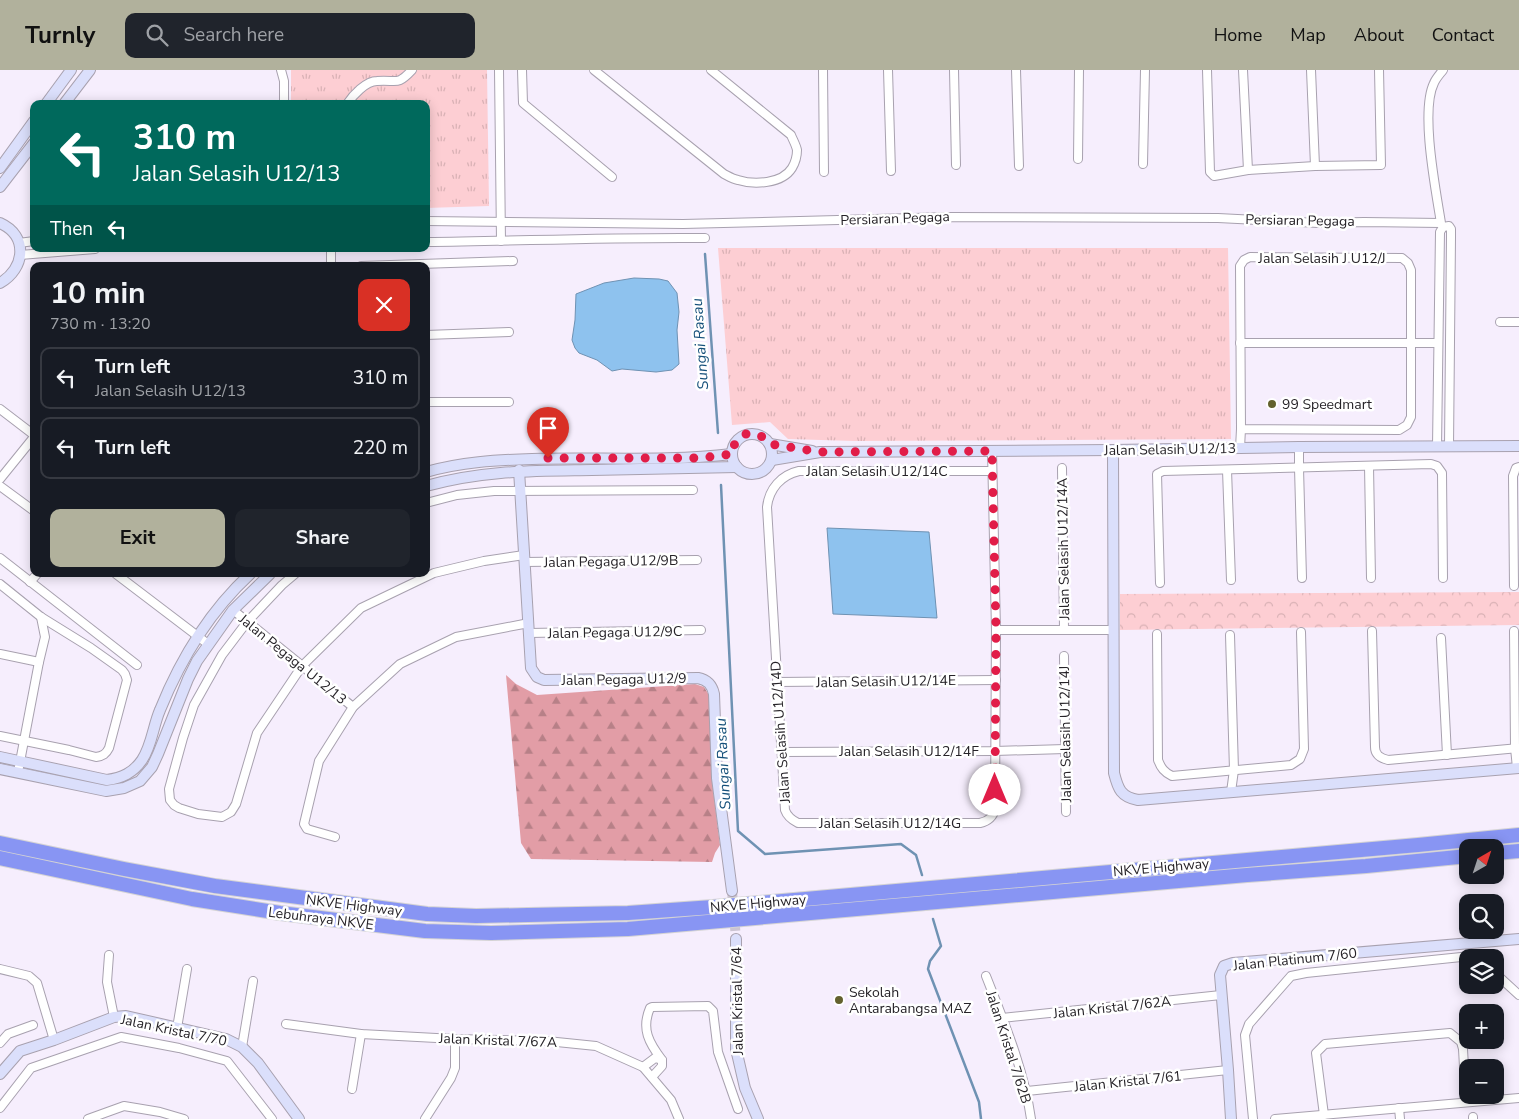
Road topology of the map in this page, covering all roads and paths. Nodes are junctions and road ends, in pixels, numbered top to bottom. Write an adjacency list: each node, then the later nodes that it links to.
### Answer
1 (71, 70): 20 (street)
2 (90, 70): 21 (street)
3 (281, 70): 22 (street)
4 (412, 70): 23 (street)
5 (499, 70): 40 (street)
6 (522, 70): 37 (street)
7 (594, 70): 8 (street)
8 (711, 70)
9 (824, 70): 36 (street)
10 (888, 70): 35 (street)
11 (954, 70): 30 (street)
12 (1016, 70): 31 (street)
13 (1080, 70): 27 (street)
14 (1145, 70): 29 (street)
15 (1208, 70): 34 (street)
16 (1243, 70): 34 (street)
17 (1311, 70): 32 (street)
18 (1379, 70): 32 (street)
19 (1443, 70): 40 (street, Persiaran Pegaga)
20 (49, 100)
21 (67, 100)
22 (284, 100)
23 (349, 100)
24 (30, 126): 25 (street)
25 (16, 145): 28 (street); 33 (street)
26 (30, 148): 38 (street)
27 (1078, 159)
28 (0, 161)
29 (1143, 164)
30 (956, 165)
31 (1019, 166)
32 (1315, 166): 34 (street)
33 (0, 168)
34 (1248, 170)
35 (891, 171)
36 (824, 172)
37 (612, 177)
38 (0, 187)
39 (430, 221): 40 (street, Persiaran Pegaga)
40 (500, 221): 43 (street)
41 (0, 223): 46 (street)
42 (705, 238): 43 (street)
43 (501, 241): 45 (street)
44 (30, 242): 46 (street)
45 (430, 242)
46 (19, 243): 48 (street)
47 (58, 252): 48 (street)
48 (20, 255): 51 (street)
49 (513, 261): 50 (street)
50 (430, 264)
51 (4, 281): 52 (street)
52 (0, 292)
53 (1500, 322): 54 (street)
54 (1519, 322)
55 (509, 332): 56 (street)
56 (430, 335)
57 (1240, 343): 58 (street); 58 (street, Jalan Selasih J U12/J); 63 (street)
58 (1411, 343): 59 (street); 63 (street)
59 (1438, 343): 69 (street); 70 (street)
60 (430, 402): 61 (street)
61 (509, 402)
62 (0, 409): 64 (street)
63 (1241, 429): 71 (street)
64 (30, 433)
65 (30, 441): 86 (street)
66 (770, 444): 74 (street, Jalan Selasih U12/13); 75 (street); 76 (street)
67 (1519, 446): 70 (street, Jalan Selasih U12/13)
68 (1299, 447): 69 (street, Jalan Selasih U12/13); 71 (street, Jalan Selasih U12/13); 81 (street)
69 (1437, 447): 70 (street, Jalan Selasih U12/13)
70 (1449, 447)
71 (1240, 448): 72 (street, Jalan Selasih U12/13)
72 (1113, 450): 73 (street, Jalan Selasih U12/13); 118 (street)
73 (992, 451): 74 (street, Jalan Selasih U12/13); 85 (street)
74 (820, 452): 76 (street, Jalan Selasih U12/13)
75 (732, 454): 78 (street); 84 (street)
76 (772, 460): 78 (street)
77 (1369, 466): 81 (street); 104 (street); 105 (street)
78 (737, 467): 82 (street)
79 (1519, 467): 110 (street)
80 (1062, 468): 115 (street, Jalan Selasih U12/14A)
81 (1299, 468): 83 (street); 103 (street)
82 (519, 470): 87 (street); 89 (street, Jalan Pegaga U12/9)
83 (1227, 470): 106 (street); 108 (street)
84 (430, 471)
85 (992, 471): 117 (street); 126 (street, Jalan Selasih U12/14C)
86 (0, 479)
87 (430, 485)
88 (0, 486): 92 (street)
89 (520, 490): 90 (street); 91 (street); 94 (street, Jalan Pegaga U12/9)
90 (693, 490)
91 (430, 502)
92 (30, 508)
93 (0, 558): 107 (street)
94 (524, 559): 95 (street, Jalan Pegaga U12/9B); 96 (street, Jalan Pegaga U12/9B); 114 (street, Jalan Pegaga U12/9)
95 (697, 560)
96 (430, 575)
97 (34, 577): 107 (street)
98 (120, 577): 124 (street)
99 (247, 577): 124 (street)
100 (267, 577): 111 (street)
101 (291, 577): 113 (street)
102 (426, 577): 132 (street, Jalan Pegaga U12/9B)
103 (1302, 578)
104 (1371, 578)
105 (1443, 578)
106 (1231, 580)
107 (30, 582): 131 (street)
108 (1160, 583)
109 (0, 584): 112 (street)
110 (1514, 586)
111 (233, 610): 113 (street, Jalan Pegaga U12/13); 127 (street)
112 (41, 617): 130 (street); 137 (street)
113 (247, 622): 132 (street, Jalan Pegaga U12/13); 132 (street, Jalan Pegaga U12/9B)
114 (529, 628): 116 (street, Jalan Pegaga U12/9C); 135 (street, Jalan Pegaga U12/9C); 159 (street, Jalan Pegaga U12/9)
115 (1064, 629): 117 (street); 118 (street)
116 (701, 630)
117 (996, 630): 133 (street)
118 (1112, 630): 149 (street)
119 (1372, 631): 142 (street)
120 (1514, 631): 138 (street)
121 (1301, 632): 147 (street)
122 (1157, 634): 147 (street)
123 (1230, 635): 147 (street)
124 (197, 636): 127 (street); 144 (street)
125 (1440, 638): 142 (street)
126 (774, 642): 134 (street, Jalan Selasih U12/14D)
127 (208, 644): 148 (street)
128 (0, 654): 130 (street)
129 (1064, 656): 139 (street, Jalan Selasih U12/14J)
130 (39, 662): 137 (street)
131 (137, 665)
132 (302, 666): 135 (street, Jalan Pegaga U12/13)
133 (996, 680): 134 (street, Jalan Selasih U12/14E); 140 (street)
134 (777, 682): 141 (street, Jalan Selasih U12/14D)
135 (353, 707): 153 (street, Jalan Pegaga U12/9C)
136 (0, 736): 137 (street)
137 (23, 741): 144 (street)
138 (1517, 748): 142 (street); 146 (street)
139 (1065, 749): 140 (street, Jalan Selasih U12/14F); 150 (street, Jalan Selasih U12/14J)
140 (995, 751): 141 (street, Jalan Selasih U12/14F); 151 (street, Jalan Selasih U12/14G)
141 (782, 752): 151 (street, Jalan Selasih U12/14D)
142 (1447, 755)
143 (0, 758): 144 (street)
144 (20, 761): 148 (street)
145 (0, 768): 148 (street)
146 (1518, 768): 149 (street)
147 (1234, 770): 149 (street)
148 (18, 772)
149 (1230, 792)
150 (1066, 812)
151 (792, 819)
152 (1519, 835): 154 (highway, NKVE Highway)
153 (335, 837)
154 (0, 843)
155 (1519, 851): 156 (highway)
156 (1504, 852)
157 (1459, 857): 158 (highway, Lebuhraya NKVE)
158 (0, 858)
159 (732, 891)
160 (736, 939): 202 (street, Jalan Kristal 7/64)
161 (1519, 939): 169 (street, Jalan Platinum 7/60)
162 (109, 955): 171 (street)
163 (1459, 957): 205 (street)
164 (0, 970): 178 (street)
165 (187, 970): 175 (street)
166 (986, 976): 172 (street, Jalan Kristal 7/62B)
167 (253, 981): 180 (street)
168 (1504, 981): 170 (street)
169 (1221, 995): 172 (street, Jalan Kristal 7/62A); 184 (street, Jalan Platinum 7/60)
170 (1519, 995)
171 (114, 1017): 175 (street, Jalan Kristal 7/70); 178 (street, Jalan Kristal 7/70)
172 (1002, 1018): 188 (street, Jalan Kristal 7/62B)
173 (33, 1024): 179 (street)
174 (286, 1024): 176 (street, Jalan Kristal 7/67A)
175 (176, 1028): 180 (street, Jalan Kristal 7/70)
176 (361, 1034): 177 (street, Jalan Kristal 7/67A); 187 (street)
177 (454, 1039): 183 (street, Jalan Kristal 7/67A); 200 (street)
178 (54, 1040): 185 (street, Jalan Kristal 7/70)
179 (0, 1043)
180 (242, 1047): 199 (street, Jalan Kristal 7/70)
181 (1464, 1059): 195 (street)
182 (662, 1060): 183 (street); 186 (street); 194 (street)
183 (643, 1067): 186 (street, Jalan Kristal 7/67A)
184 (1228, 1070): 188 (street, Jalan Kristal 7/61); 204 (street, Jalan Platinum 7/60)
185 (0, 1074)
186 (652, 1077): 201 (street, Jalan Kristal 7/67A)
187 (352, 1089)
188 (1027, 1091): 203 (street, Jalan Kristal 7/62B)
189 (1519, 1098): 190 (street)
190 (1504, 1099)
191 (1459, 1103): 193 (street)
192 (0, 1108): 198 (street)
193 (1399, 1108): 195 (street); 207 (street)
194 (738, 1109)
195 (1324, 1115): 206 (street)
196 (88, 1119): 197 (street)
197 (184, 1119)
198 (272, 1119)
199 (300, 1119)
200 (425, 1119)
201 (679, 1119)
202 (758, 1119)
203 (1031, 1119)
204 (1231, 1119)
205 (1253, 1119)
206 (1276, 1119)
207 (1400, 1119)

